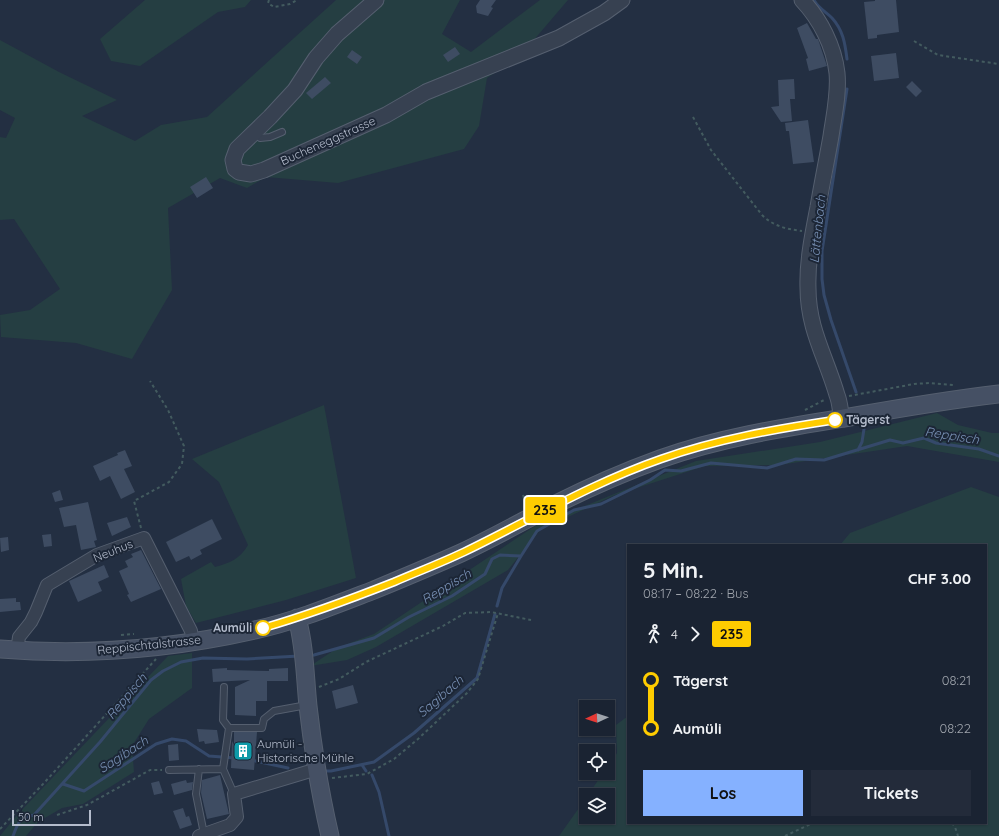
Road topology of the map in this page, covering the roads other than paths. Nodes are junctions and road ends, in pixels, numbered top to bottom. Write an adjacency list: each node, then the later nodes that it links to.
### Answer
1 (376, 0): 5 (street, Bucheneggstrasse)
2 (622, 0): 5 (street, Bucheneggstrasse)
3 (802, 0): 7 (street)
4 (282, 132): 5 (lane)
5 (254, 133)
6 (999, 394): 7 (main road, Reppischtalstrasse)
7 (842, 418): 8 (main road, Reppischtalstrasse)
8 (297, 618): 9 (main road, Reppischtalstrasse); 13 (main road)
9 (193, 642): 11 (main road, Reppischtalstrasse); 11 (street, Neuhus)
10 (0, 650): 11 (main road, Reppischtalstrasse)
11 (17, 651)
12 (224, 687): 14 (lane)
13 (308, 698): 14 (lane); 18 (main road)
14 (228, 728): 16 (lane)
15 (199, 769): 16 (lane); 17 (lane); 20 (lane)
16 (223, 769): 19 (lane)
17 (169, 770)
18 (318, 774): 19 (street); 21 (main road)
19 (234, 794): 20 (street)
20 (202, 835)
21 (330, 836)

